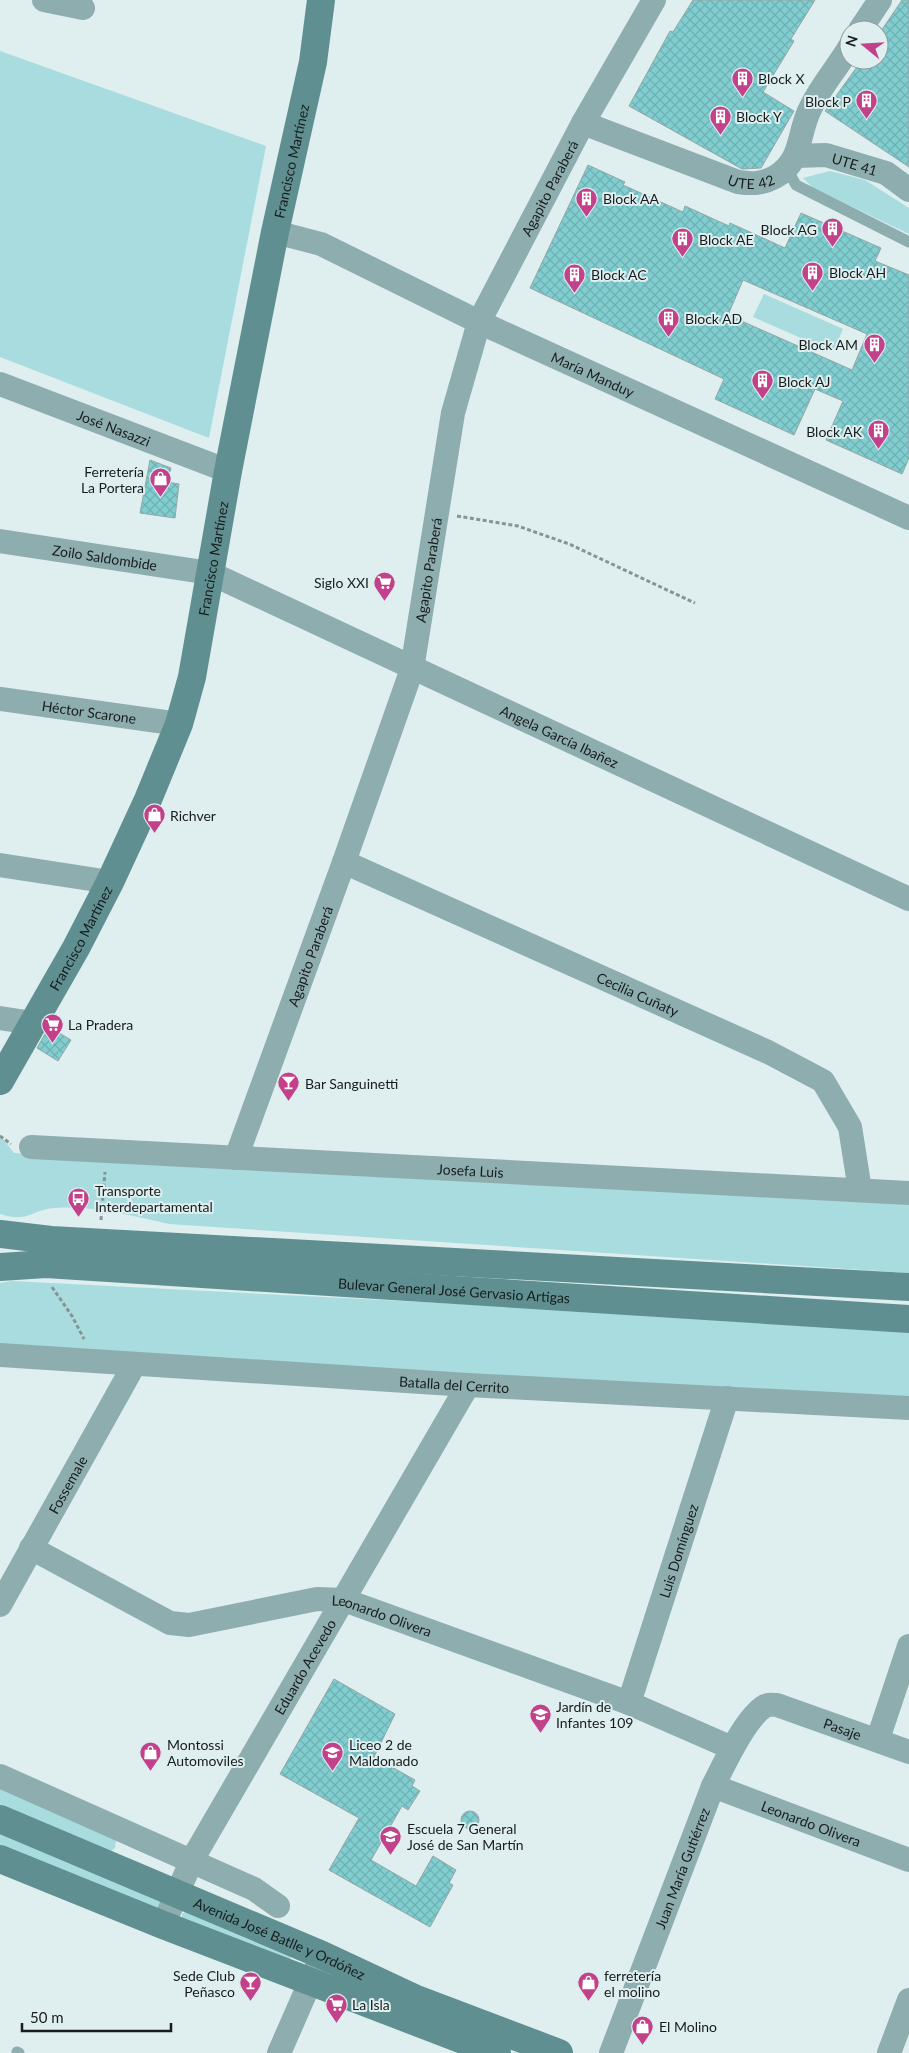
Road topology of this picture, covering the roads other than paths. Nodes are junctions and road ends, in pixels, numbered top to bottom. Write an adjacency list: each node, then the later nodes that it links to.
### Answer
1 (44, 0): 5 (street)
2 (321, 0): 11 (main road, Francisco Martínez)
3 (654, 0): 8 (street, Agapito Paraberá)
4 (880, 0): 6 (street)
5 (83, 8)
6 (867, 20)
7 (839, 62): 9 (street)
8 (583, 123): 9 (street, UTE 42); 13 (street, Agapito Paraberá)
9 (791, 163): 10 (street, UTE 41); 12 (lane)
10 (909, 190)
11 (275, 232): 13 (street, María Manduy); 15 (main road, Francisco Martínez)
12 (909, 242)
13 (478, 322): 16 (street, María Manduy); 19 (street, Agapito Paraberá)
14 (0, 384): 15 (street, José Nasazzi)
15 (228, 471): 18 (main road, Francisco Martínez)
16 (909, 518)
17 (0, 541): 18 (street, Zoilo Saldombide)
18 (210, 574): 19 (street, Angela García Ibañez); 21 (main road, Francisco Martínez)
19 (412, 669): 22 (street, Agapito Paraberá); 25 (street, Angela García Ibañez)
20 (0, 699): 21 (street, Héctor Scarone)
21 (179, 724): 24 (main road, Francisco Martínez)
22 (344, 862): 30 (street, Agapito Paraberá); 31 (street, Cecilia Cuñaty)
23 (0, 865): 24 (street)
24 (110, 882): 27 (main road, Francisco Martínez)
25 (909, 899)
26 (0, 1018): 27 (street)
27 (33, 1023): 28 (main road, Francisco Martínez)
28 (0, 1081)
29 (31, 1147): 30 (street, Josefa Luis)
30 (236, 1158): 31 (street, Josefa Luis)
31 (860, 1190): 32 (street, Josefa Luis)
32 (909, 1192)
33 (0, 1234): 35 (main road, Bulevar General José Gervasio Artigas)
34 (0, 1267): 36 (main road, Bulevar General José Gervasio Artigas)
35 (909, 1286)
36 (909, 1318)
37 (0, 1355): 38 (street, Batalla del Cerrito)
38 (134, 1365): 39 (street, Batalla del Cerrito); 42 (street, Fossemale)
39 (468, 1384): 40 (street, Batalla del Cerrito); 43 (street, Eduardo Acevedo)
40 (727, 1398): 41 (street, Batalla del Cerrito); 46 (street, Luis Domínguez)
41 (909, 1408)
42 (31, 1548): 43 (street, Leonardo Olivera); 44 (street, Fossemale)
43 (344, 1600): 46 (street, Leonardo Olivera); 55 (street, Eduardo Acevedo)
44 (0, 1605)
45 (909, 1646): 48 (street)
46 (629, 1703): 49 (street, Leonardo Olivera)
47 (777, 1705): 48 (street, Pasaje); 49 (street, Juan María Gutiérrez)
48 (878, 1739): 50 (street, Pasaje)
49 (732, 1748): 52 (street, Juan María Gutiérrez)
50 (909, 1752)
51 (0, 1776): 55 (street)
52 (713, 1786): 56 (street, Leonardo Olivera); 66 (street, Juan María Gutiérrez)
53 (0, 1820): 57 (main road, Avenida José Batlle y Ordóñez)
54 (0, 1859): 59 (main road, Avenida José Batlle y Ordóñez)
55 (192, 1860): 57 (street, Eduardo Acevedo); 58 (street)
56 (909, 1860)
57 (176, 1893): 59 (street, Eduardo Acevedo); 60 (main road, Avenida José Batlle y Ordóñez)
58 (278, 1906)
59 (163, 1926): 61 (main road, Avenida José Batlle y Ordóñez)
60 (322, 1955): 61 (street); 65 (main road, Avenida José Batlle y Ordóñez)
61 (310, 1982): 63 (street); 64 (main road, Avenida José Batlle y Ordóñez)
62 (909, 2000): 67 (street)
63 (279, 2053)
64 (497, 2053)
65 (559, 2053)
66 (612, 2053)
67 (889, 2053)

